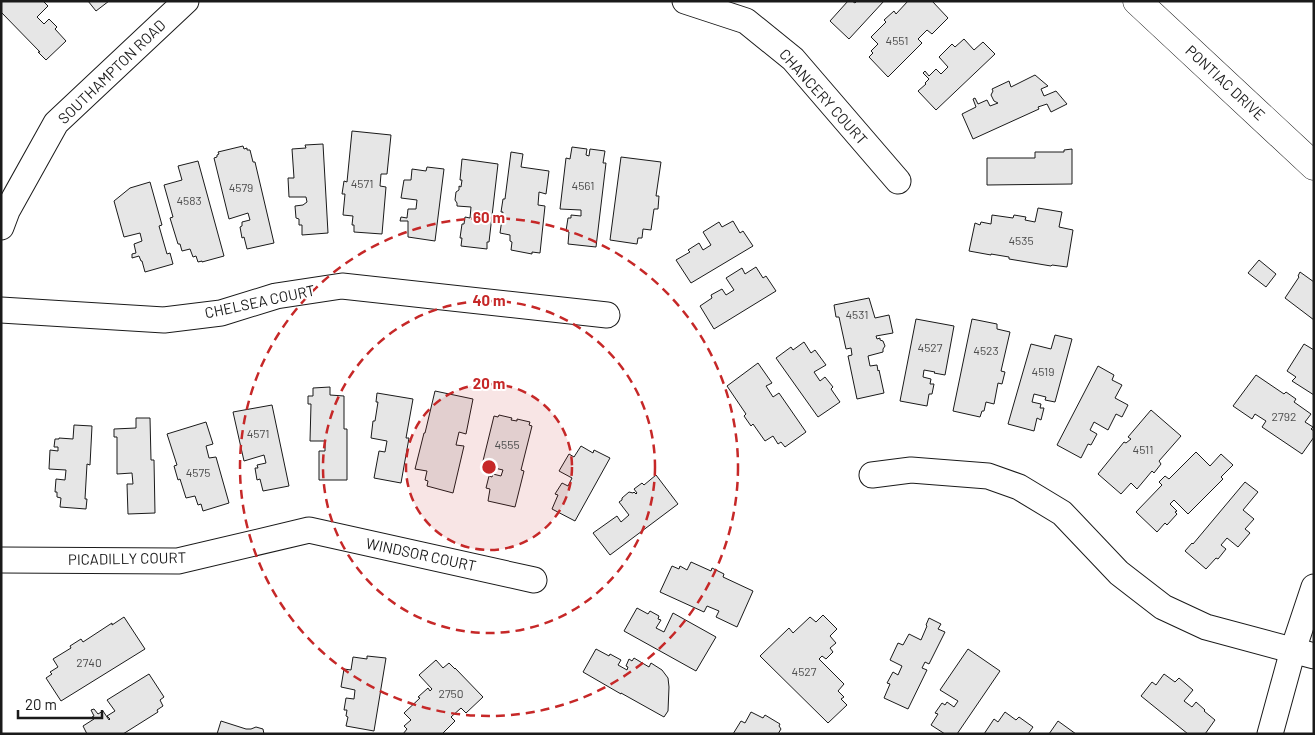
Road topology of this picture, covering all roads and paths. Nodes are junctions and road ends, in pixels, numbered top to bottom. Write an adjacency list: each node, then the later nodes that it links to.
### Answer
1 (186, 1): 6 (street, SOUTHAMPTON ROAD)
2 (684, 1): 5 (street, CHANCERY COURT)
3 (1137, 1): 4 (main road, PONTIAC DRIVE)
4 (1314, 166)
5 (898, 181)
6 (1, 227)
7 (1, 310): 8 (street, CHELSEA COURT)
8 (607, 314)
9 (872, 475): 14 (street)
10 (309, 530): 11 (street, PICADILLY COURT); 12 (street, WINDSOR COURT)
11 (1, 560)
12 (534, 580)
13 (1314, 587): 14 (street)
14 (1303, 653): 15 (street)
15 (1270, 734)

